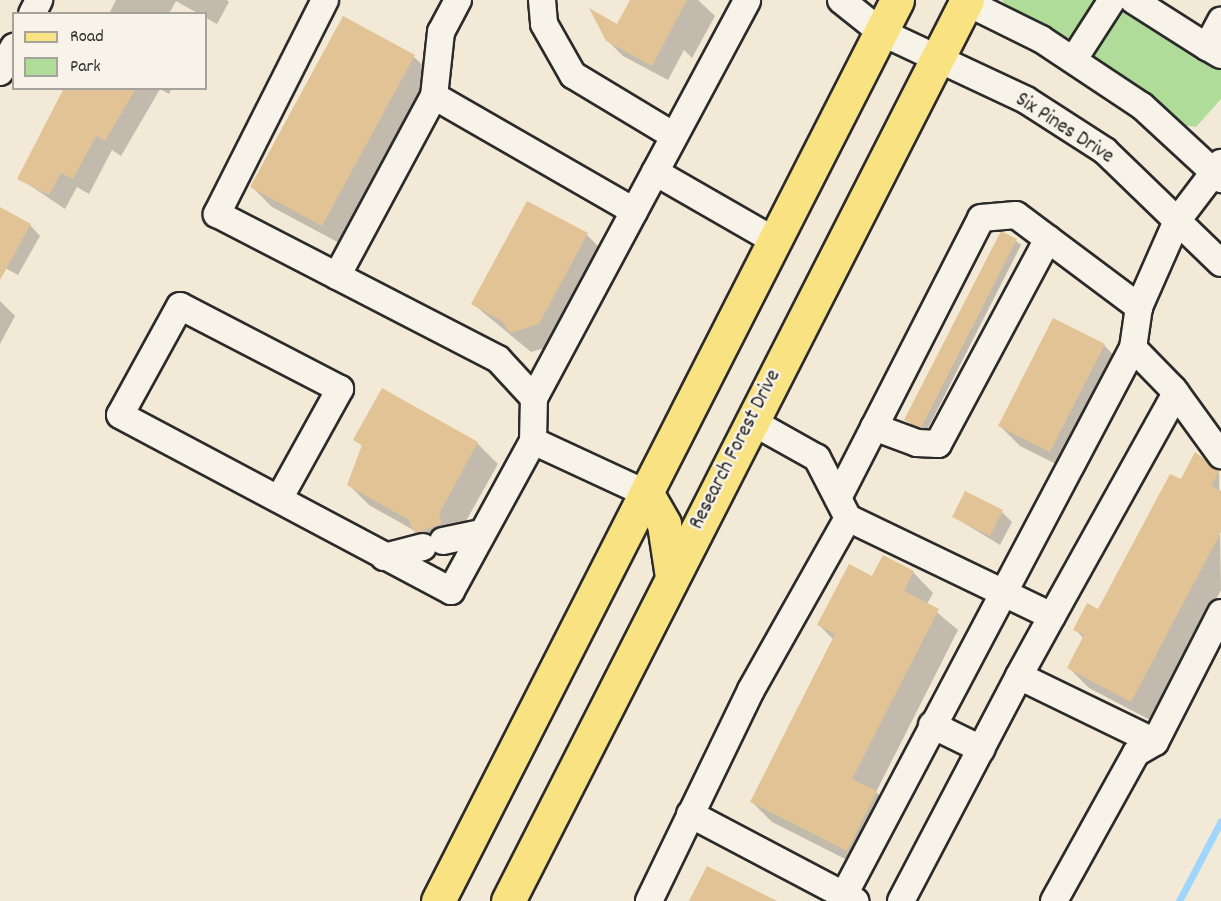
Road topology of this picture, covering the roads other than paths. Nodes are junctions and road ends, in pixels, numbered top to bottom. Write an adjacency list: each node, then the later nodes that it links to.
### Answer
1 (325, 0): 26 (street)
2 (458, 0): 17 (street)
3 (542, 0): 18 (street)
4 (747, 0): 18 (street)
5 (841, 0): 11 (street, Six Pines Drive)
6 (897, 0): 11 (main road)
7 (1112, 0): 15 (street)
8 (1133, 0): 13 (street)
9 (965, 1): 14 (main road, Research Forest Drive); 15 (street)
10 (1221, 21): 13 (street)
11 (881, 32): 14 (street, Six Pines Drive); 24 (main road)
12 (12, 51): 16 (street)
13 (1214, 51)
14 (937, 58): 22 (street, Six Pines Drive); 31 (main road, Research Forest Drive)
15 (1074, 59): 20 (street)
16 (0, 72)
17 (434, 96): 21 (street); 26 (street)
18 (674, 136): 19 (street)
19 (655, 172): 21 (street); 24 (street)
20 (1219, 172): 22 (street)
21 (634, 211): 30 (street)
22 (1177, 221): 25 (street, Six Pines Drive); 27 (street)
23 (1048, 239): 27 (street); 32 (street); 32 (street)
24 (775, 241): 35 (main road)
25 (1221, 263)
26 (337, 276): 30 (street)
27 (1139, 307): 28 (street)
28 (1133, 348): 29 (street); 41 (street)
29 (1176, 393): 34 (street); 43 (street)
30 (534, 398): 33 (street)
31 (751, 421): 37 (street); 40 (main road, Research Forest Drive)
32 (874, 427): 37 (street)
33 (532, 441): 35 (street); 38 (street)
34 (1221, 455)
35 (647, 494): 40 (main road); 50 (main road)
36 (279, 500): 36 (street); 39 (street)
37 (843, 508): 41 (street); 48 (street)
38 (482, 533): 39 (street); 39 (street)
39 (384, 557)
40 (672, 577): 51 (main road, Research Forest Drive)
41 (1002, 591): 43 (street); 45 (street)
42 (1221, 614): 46 (street)
43 (1052, 616): 44 (street)
44 (1019, 676): 46 (street); 47 (street)
45 (932, 725): 47 (street); 49 (street)
46 (1155, 742): 54 (street)
47 (981, 749): 53 (street)
48 (690, 814): 49 (street); 52 (street)
49 (849, 898)
50 (438, 901)
51 (508, 901)
52 (649, 901)
53 (902, 901)
54 (1054, 901)

